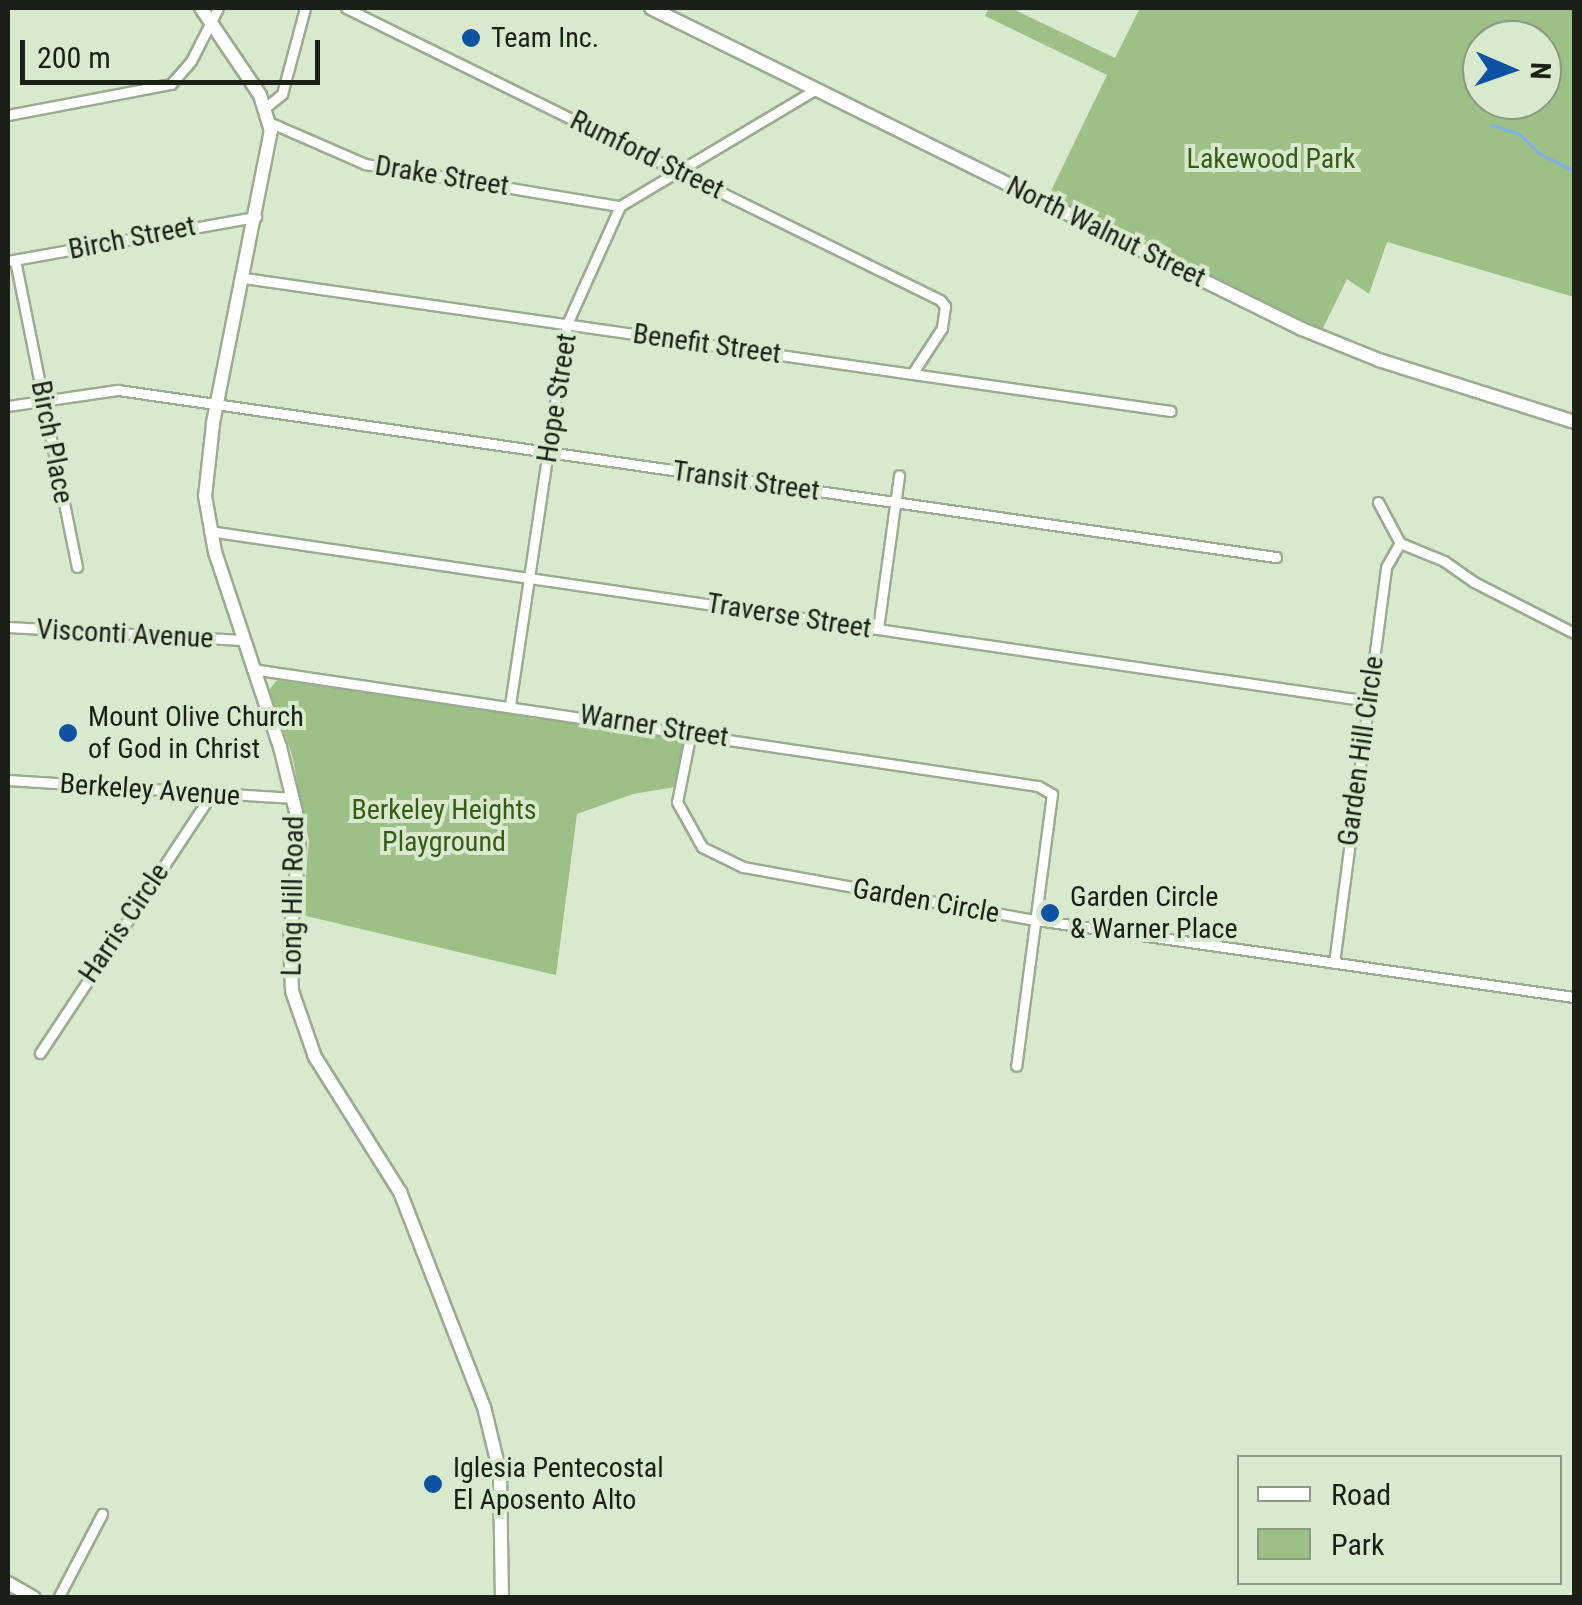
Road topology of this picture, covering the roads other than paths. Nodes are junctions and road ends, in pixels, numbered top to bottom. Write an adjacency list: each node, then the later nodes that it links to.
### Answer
1 (201, 8): 6 (main road, Long Hill Road)
2 (218, 8): 6 (street)
3 (305, 8): 8 (street)
4 (346, 8): 11 (street, Rumford Street)
5 (651, 8): 7 (main road, North Walnut Street)
6 (212, 23): 8 (main road, Long Hill Road); 9 (street)
7 (816, 89): 11 (street); 22 (main road, North Walnut Street)
8 (266, 107): 10 (main road, Long Hill Road)
9 (8, 115)
10 (270, 122): 12 (street, Drake Street); 13 (main road, Long Hill Road)
11 (679, 172): 12 (street); 17 (street, Rumford Street)
12 (620, 206): 16 (street, Hope Street)
13 (256, 217): 14 (street, Birch Street); 15 (main road, Long Hill Road)
14 (11, 260): 18 (street, Birch Place)
15 (244, 278): 16 (street, Benefit Street); 19 (main road, Long Hill Road)
16 (568, 324): 17 (street, Benefit Street); 23 (street, Hope Street)
17 (912, 374): 21 (street, Benefit Street)
18 (44, 399): 19 (street, Transit Street); 20 (street, Transit Street); 30 (street, Birch Place)
19 (218, 403): 23 (street, Transit Street); 27 (main road, Long Hill Road)
20 (8, 406)
21 (1170, 411)
22 (1574, 422)
23 (548, 452): 26 (street, Transit Street); 31 (street, Hope Street)
24 (899, 475): 26 (street)
25 (1378, 502): 28 (street)
26 (896, 503): 29 (street, Transit Street); 33 (street)
27 (209, 531): 31 (street, Traverse Street); 35 (main road, Long Hill Road)
28 (1400, 543): 34 (street); 37 (street, Garden Hill Circle)
29 (1276, 558)
30 (77, 566)
31 (532, 577): 33 (street, Traverse Street); 38 (street, Hope Street)
32 (8, 627): 35 (street, Visconti Avenue)
33 (878, 629): 37 (street, Traverse Street)
34 (1574, 633)
35 (242, 640): 36 (main road, Long Hill Road)
36 (252, 670): 38 (street, Warner Street); 42 (main road, Long Hill Road)
37 (1368, 701): 44 (street, Garden Hill Circle)
38 (510, 705): 39 (street, Warner Street)
39 (690, 732): 43 (street, Garden Circle); 43 (street, Warner Street)
40 (8, 780): 41 (street, Berkeley Avenue)
41 (211, 795): 42 (street, Berkeley Avenue); 46 (street, Harris Circle)
42 (293, 798): 52 (main road, Long Hill Road)
43 (1036, 920): 44 (street, Garden Circle); 47 (street)
44 (1334, 963): 45 (street, Garden Circle)
45 (1574, 998)
46 (40, 1053)
47 (1016, 1066)
48 (102, 1514): 51 (street)
49 (8, 1583): 50 (main road)
50 (34, 1598)
51 (58, 1598)
52 (502, 1598)

